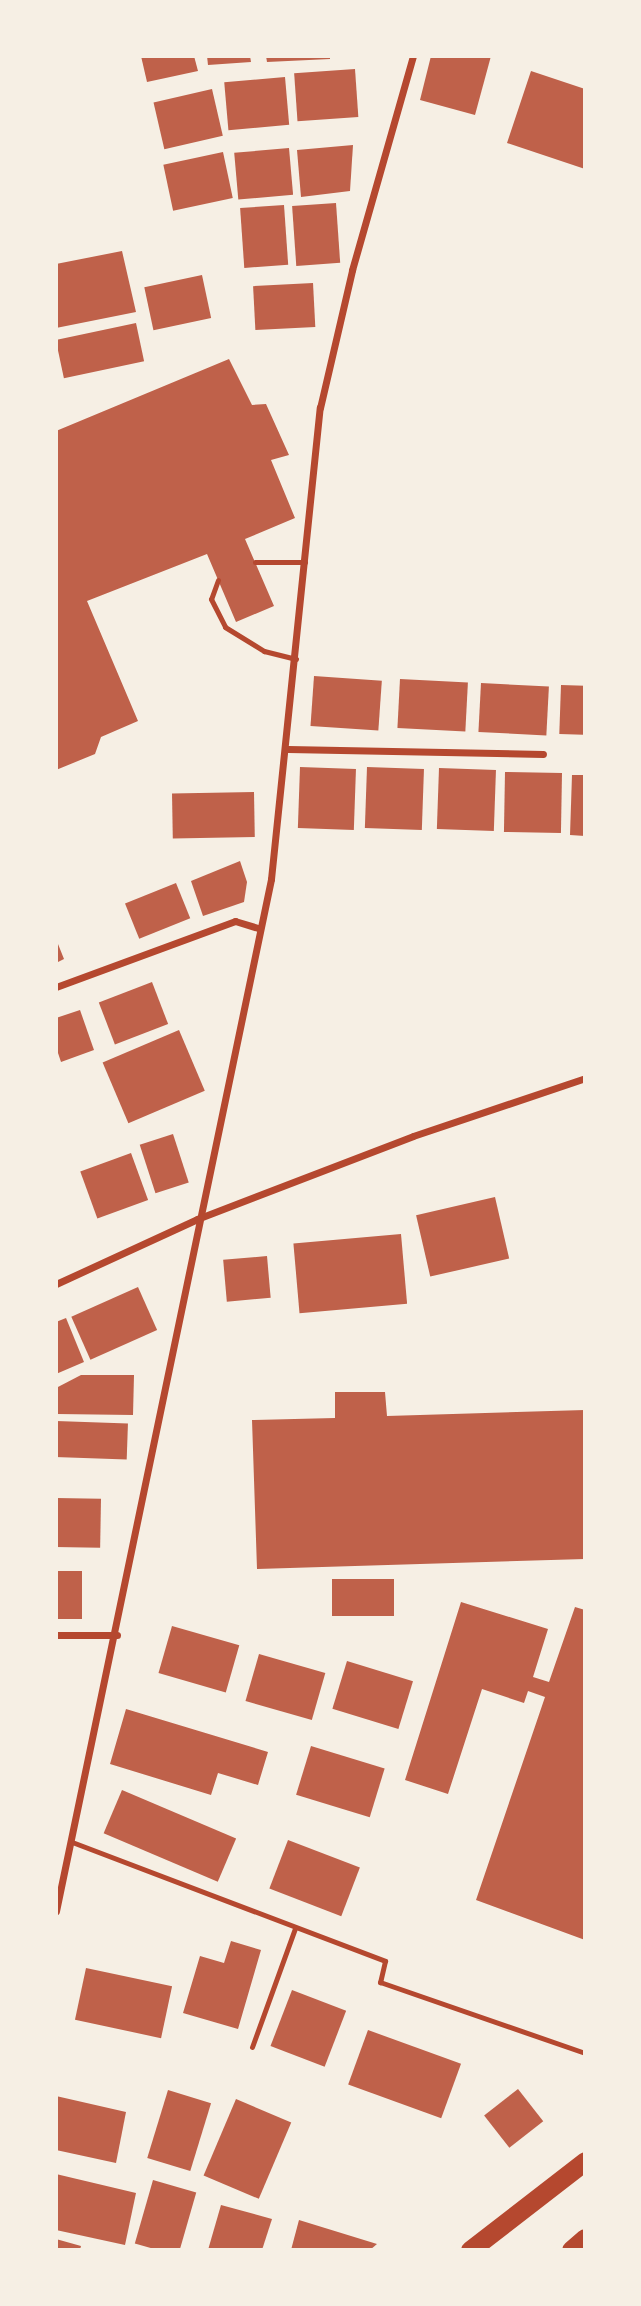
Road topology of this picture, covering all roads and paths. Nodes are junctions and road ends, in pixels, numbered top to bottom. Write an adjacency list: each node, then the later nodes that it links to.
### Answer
1 (413, 56): 3 (street)
2 (255, 562): 3 (lane)
3 (306, 562): 5 (street)
4 (218, 579): 5 (lane)
5 (296, 659): 6 (street)
6 (288, 749): 7 (street); 8 (street)
7 (543, 754)
8 (258, 928): 9 (street); 11 (street)
9 (56, 987)
10 (585, 1078): 11 (street)
11 (197, 1219): 12 (street); 14 (street)
12 (56, 1284)
13 (56, 1635): 14 (street)
14 (117, 1635): 15 (street)
15 (72, 1842): 16 (street); 19 (lane)
16 (65, 1871): 17 (street); 18 (street)
17 (56, 1872)
18 (56, 1911)
19 (295, 1928): 20 (lane); 21 (lane)
20 (252, 2047)
21 (585, 2053)
22 (585, 2161): 24 (highway)
23 (585, 2238): 25 (highway)
24 (470, 2250)
25 (571, 2250)

